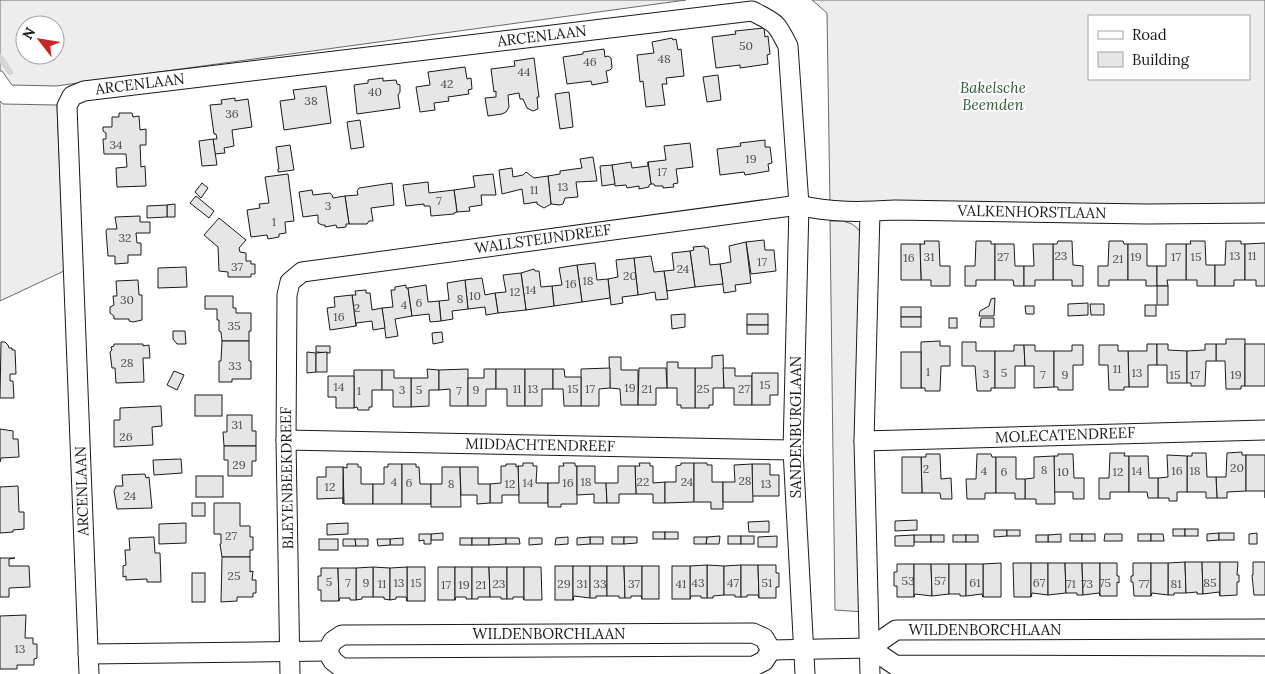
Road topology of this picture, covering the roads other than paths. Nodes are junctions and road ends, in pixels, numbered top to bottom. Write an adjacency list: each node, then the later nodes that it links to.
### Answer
1 (779, 27): 2 (street, SANDENBURGLAAN); 16 (street, ARCENLAAN)
2 (799, 205): 3 (street, VALKENHORSTLAAN); 5 (street, WALLSTEIJNDREEF); 9 (street, SANDENBURGLAAN)
3 (870, 212): 4 (street, VALKENHORSTLAAN); 8 (street)
4 (1265, 213)
5 (290, 282): 7 (street, BLEYENBEEKDREEF)
6 (1265, 430): 8 (street, MOLECATENDREEF)
7 (286, 440): 9 (street, MIDDACHTENDREEF); 15 (street, BLEYENBEEKDREEF)
8 (864, 441): 11 (street)
9 (793, 450): 12 (street, SANDENBURGLAAN)
10 (1265, 629): 11 (street, WILDENBORCHLAAN)
11 (870, 648): 12 (street); 17 (street); 21 (street)
12 (804, 649): 13 (street); 20 (street, SANDENBURGLAAN)
13 (771, 650): 14 (street); 14 (street, WILDENBORCHLAAN)
14 (328, 651): 15 (street)
15 (290, 653): 16 (street); 19 (street, BLEYENBEEKDREEF)
16 (88, 654): 18 (street, ARCENLAAN)
17 (1259, 668)
18 (89, 674)
19 (290, 674)
20 (805, 674)
21 (870, 674)

